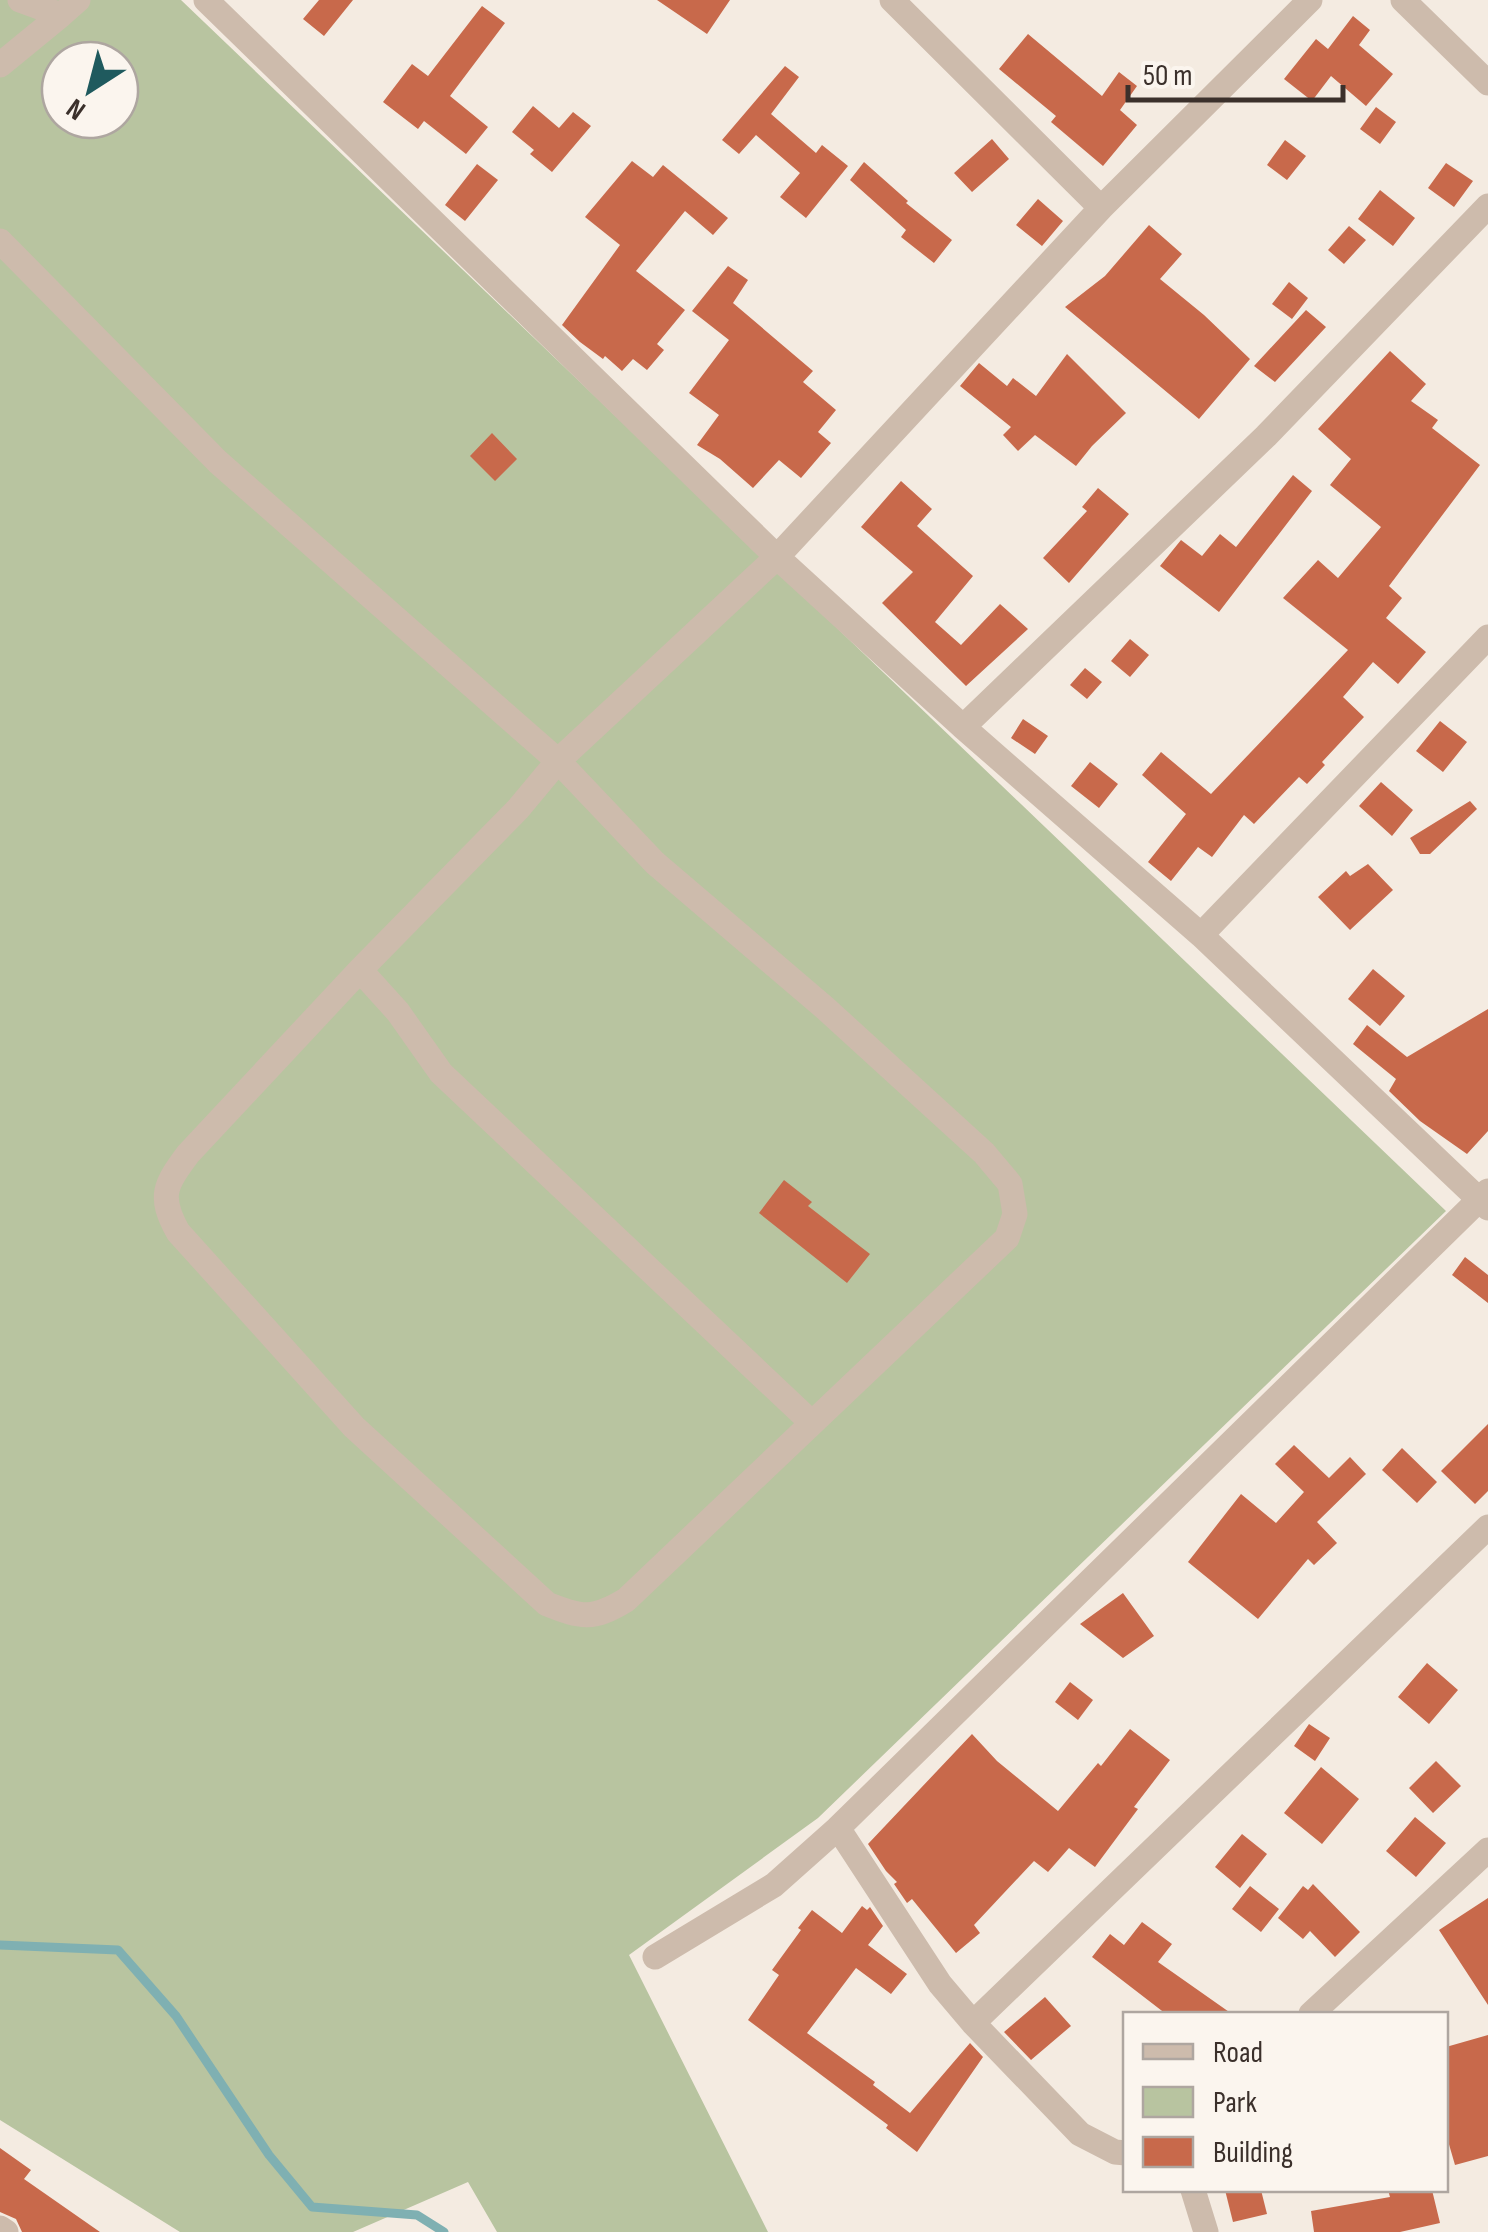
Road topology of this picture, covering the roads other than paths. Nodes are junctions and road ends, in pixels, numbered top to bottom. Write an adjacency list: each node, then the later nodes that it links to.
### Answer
1 (20, 0): 6 (street)
2 (206, 0): 13 (street)
3 (892, 0): 11 (street)
4 (1310, 0): 7 (street)
5 (1403, 0): 9 (street)
6 (70, 7): 8 (street)
7 (1282, 10): 11 (street)
8 (0, 65)
9 (1488, 82)
10 (1488, 206): 15 (street)
11 (1101, 208): 13 (street)
12 (0, 240): 16 (street)
13 (776, 557): 15 (street); 16 (street)
14 (1488, 637): 17 (street)
15 (963, 727): 17 (street)
16 (558, 760): 18 (street); 20 (street)
17 (1201, 934): 19 (street)
18 (360, 970): 20 (street); 20 (street)
19 (1485, 1200): 22 (street)
20 (812, 1422)
21 (1488, 1527): 26 (street)
22 (838, 1828): 24 (street); 26 (street)
23 (1488, 1850): 25 (street)
24 (655, 1957)
25 (1313, 2012)
26 (973, 2023): 27 (street)
27 (1123, 2153)
28 (1194, 2192): 29 (street)
29 (1206, 2232)

